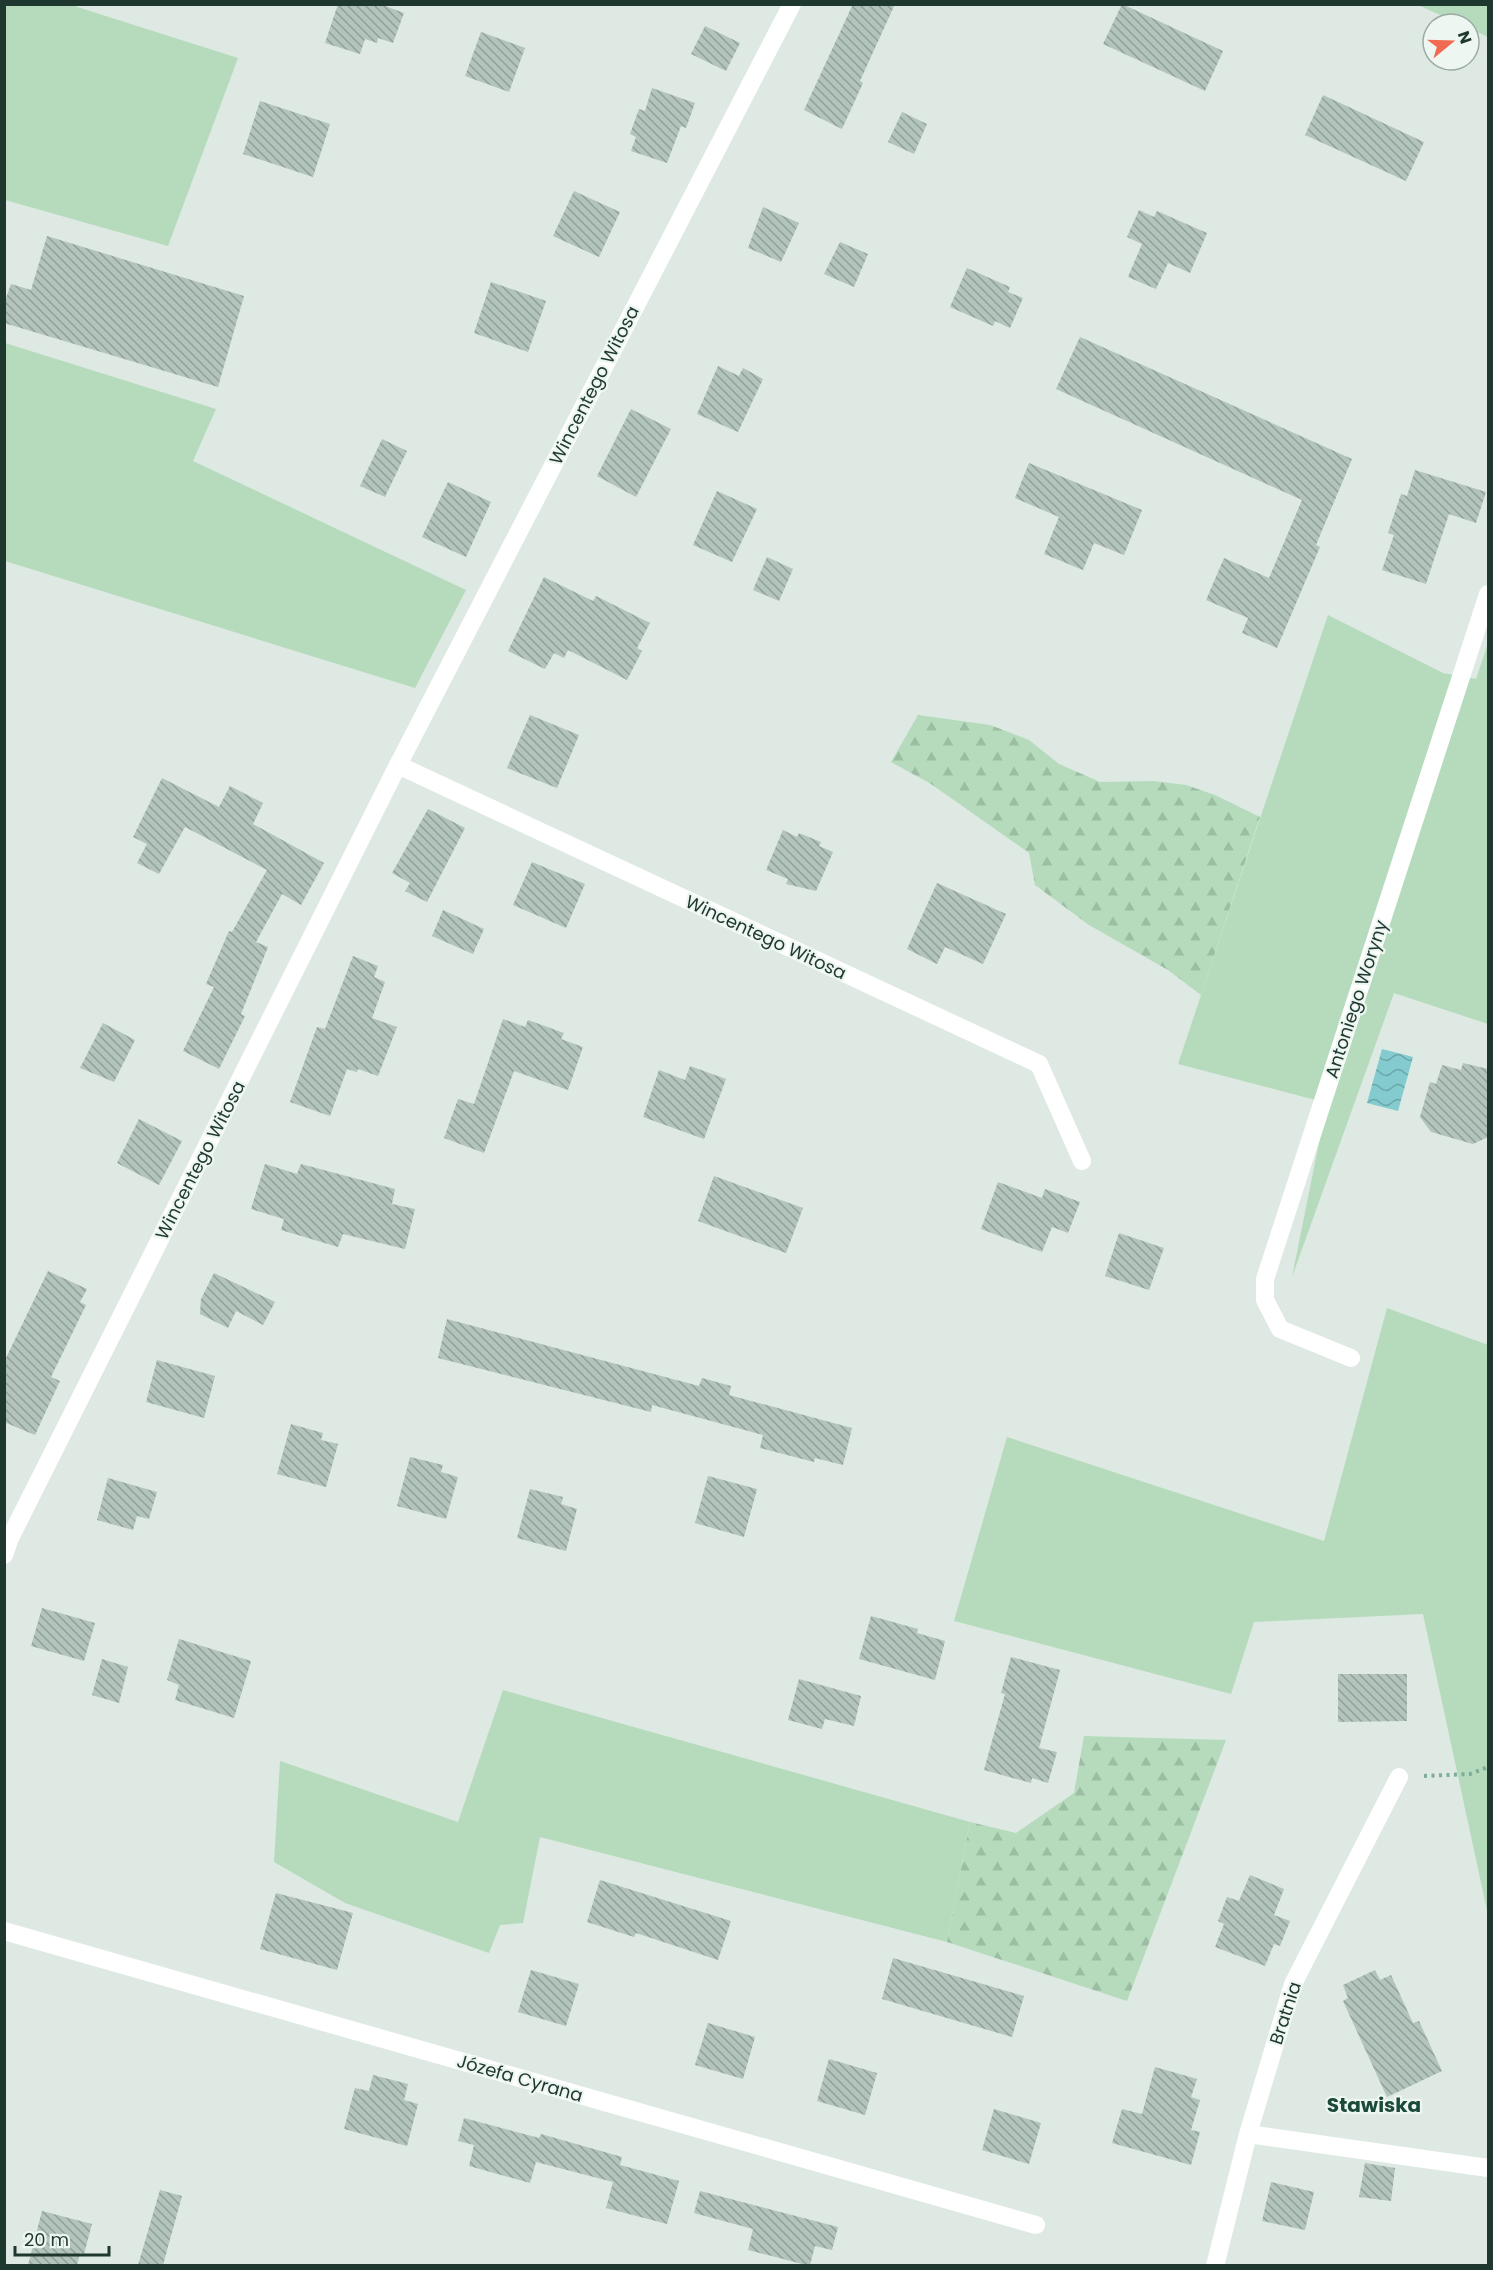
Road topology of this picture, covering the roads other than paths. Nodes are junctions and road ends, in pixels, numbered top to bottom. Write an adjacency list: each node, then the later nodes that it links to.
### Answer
1 (792, 4): 3 (street, Wincentego Witosa)
2 (1488, 594): 5 (street, Antoniego Woryny)
3 (398, 765): 4 (street, Wincentego Witosa); 6 (street, Wincentego Witosa)
4 (1082, 1161)
5 (1351, 1358)
6 (4, 1555)
7 (1399, 1778): 9 (street, Bratnia)
8 (4, 1931): 11 (street, Józefa Cyrana)
9 (1248, 2134): 10 (street); 12 (street, Bratnia)
10 (1488, 2168)
11 (1036, 2225)
12 (1215, 2265)

